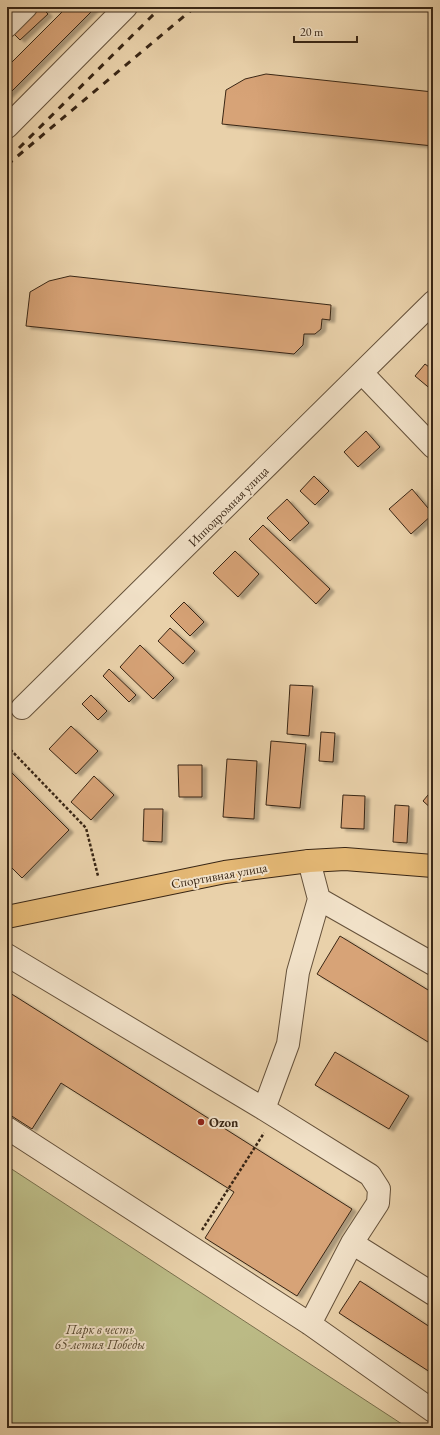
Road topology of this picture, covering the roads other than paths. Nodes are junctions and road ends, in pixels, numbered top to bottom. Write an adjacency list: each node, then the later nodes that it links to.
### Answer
1 (25, 7): 3 (street)
2 (126, 7): 4 (street)
3 (7, 26)
4 (7, 127)
5 (433, 302): 6 (street, Ипподромная улица)
6 (362, 373): 7 (street); 8 (street, Ипподромная улица)
7 (433, 447)
8 (22, 708)
9 (309, 860): 10 (main road, Спортивная улица); 11 (street); 12 (main road, Спортивная улица)
10 (433, 866)
11 (319, 899): 14 (street); 15 (street)
12 (7, 917)
13 (7, 955): 15 (street)
14 (433, 964)
15 (269, 1112): 17 (street)
16 (7, 1128): 19 (street)
17 (352, 1243): 18 (street); 19 (street)
18 (433, 1294)
19 (310, 1324): 20 (street)
20 (433, 1410)

